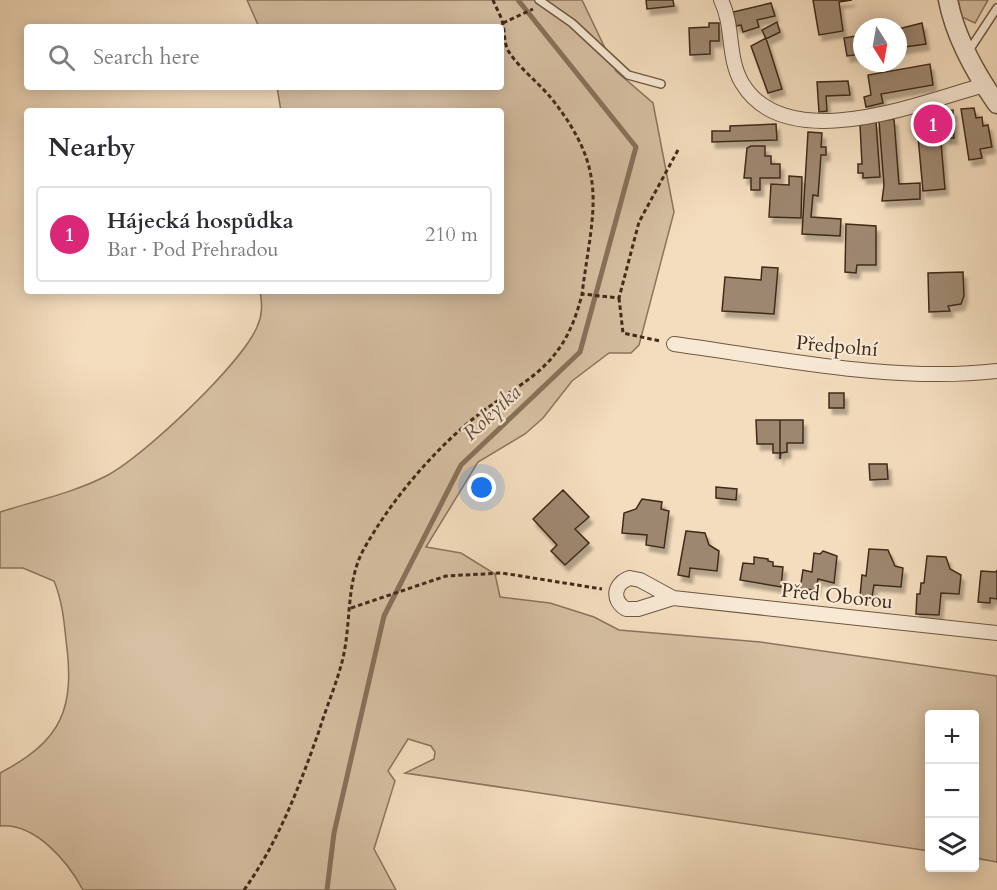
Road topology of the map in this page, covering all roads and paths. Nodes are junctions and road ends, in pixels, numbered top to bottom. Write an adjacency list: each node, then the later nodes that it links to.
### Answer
1 (493, 0): 7 (path)
2 (539, 0): 10 (lane)
3 (721, 0): 11 (street)
4 (948, 0): 9 (street)
5 (997, 8): 9 (lane)
6 (534, 9): 7 (path)
7 (503, 23)
8 (504, 30): 14 (path)
9 (968, 52): 11 (street)
10 (661, 84)
11 (984, 85): 12 (street)
12 (997, 104)
13 (678, 150): 15 (path)
14 (582, 294): 15 (path); 20 (path)
15 (619, 298): 16 (path)
16 (674, 345): 17 (street, Předpolní)
17 (997, 371)
18 (616, 591): 19 (street); 19 (street); 20 (path)
19 (673, 598): 21 (street, Před Oborou)
20 (351, 608): 22 (path)
21 (997, 633)
22 (244, 890)

